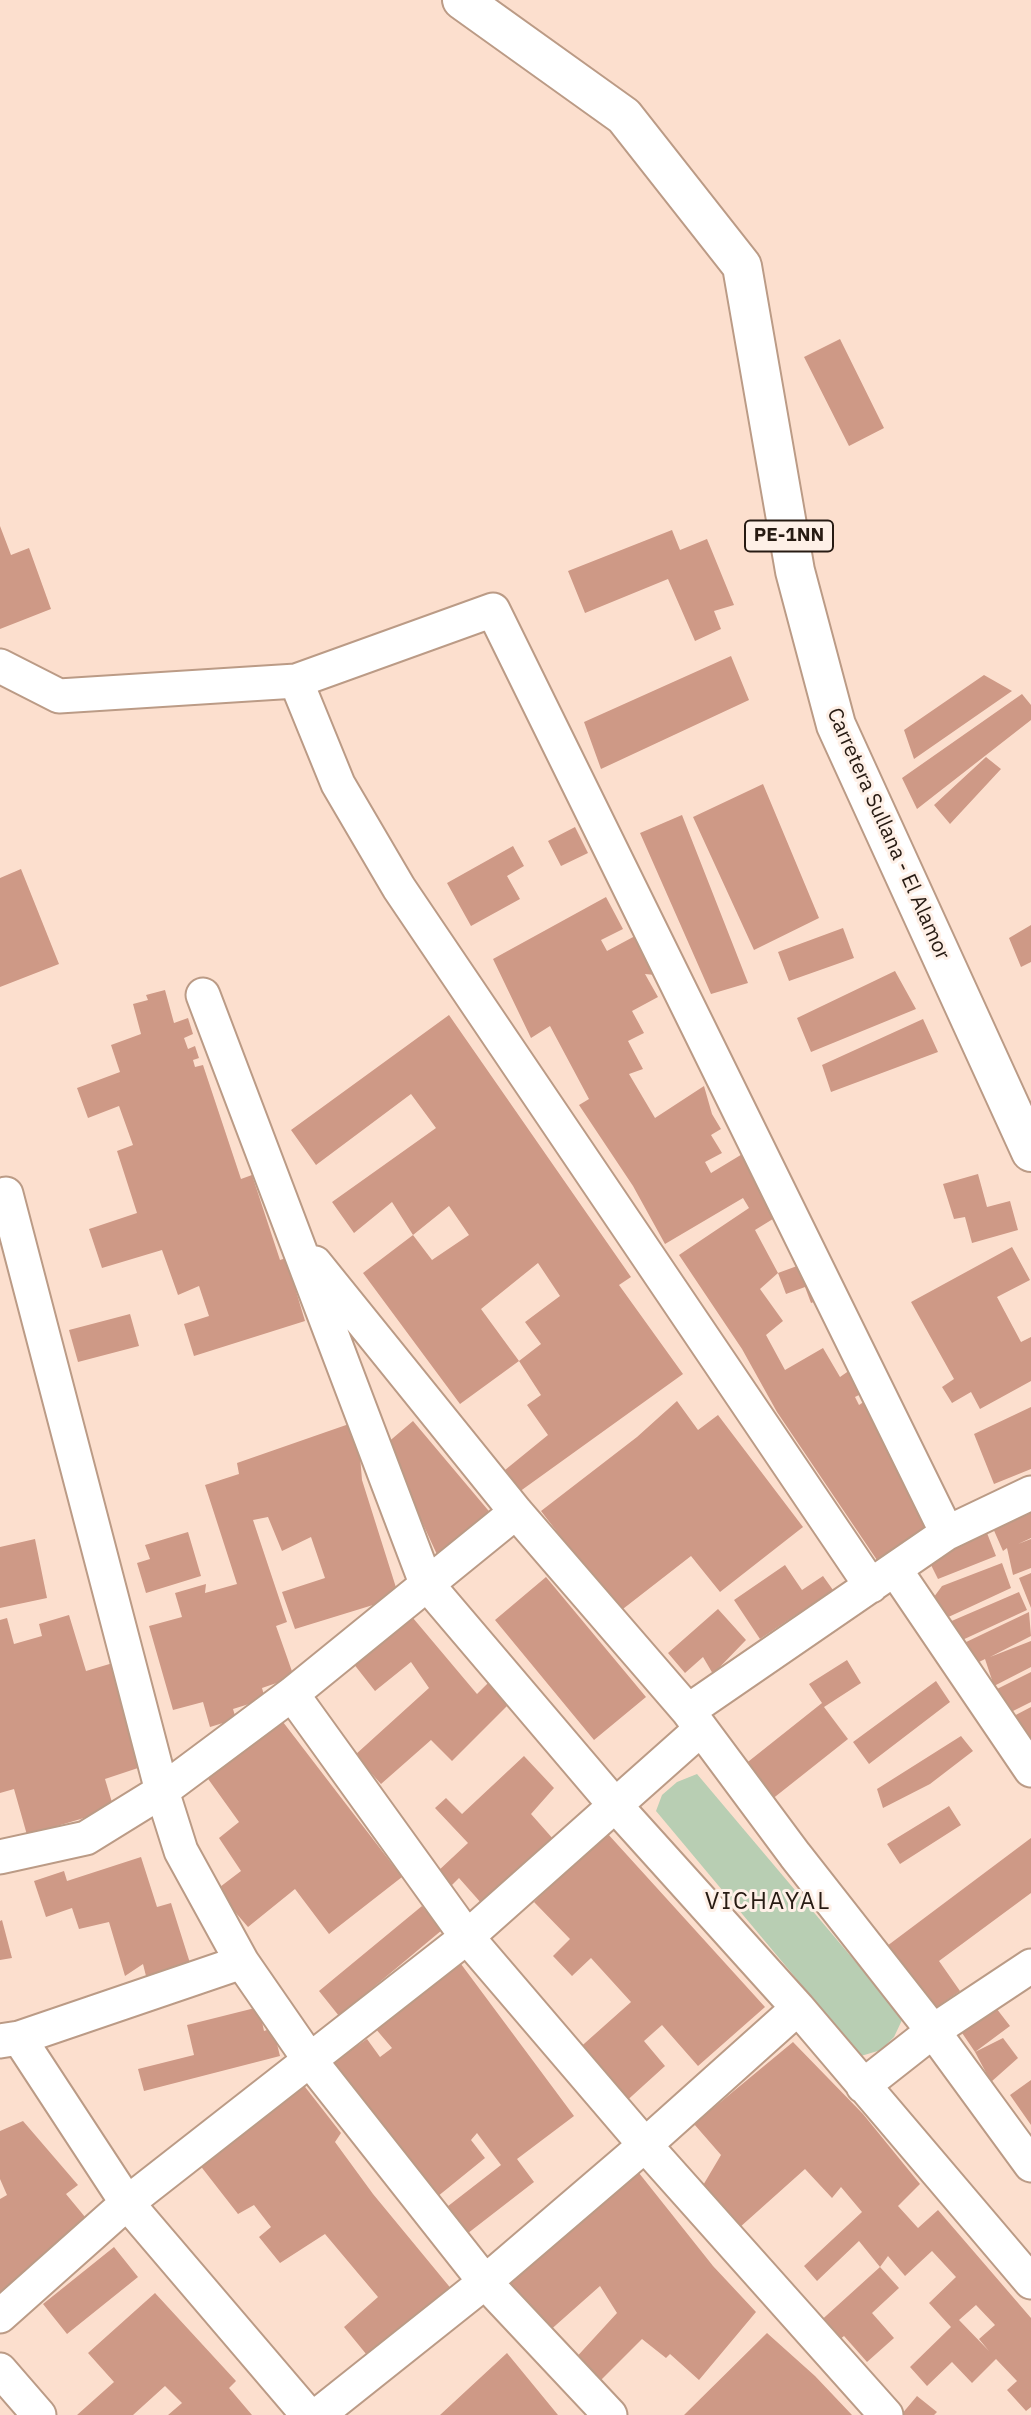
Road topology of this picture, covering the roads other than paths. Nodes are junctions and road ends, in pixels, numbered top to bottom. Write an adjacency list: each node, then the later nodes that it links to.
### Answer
1 (462, 0): 5 (highway, Carretera Sullana - El Alamor / PE-1NN)
2 (0, 666): 3 (street)
3 (296, 681): 10 (street); 11 (street)
4 (203, 995): 7 (street)
5 (1031, 1152)
6 (6, 1194): 16 (street)
7 (295, 1239): 9 (street); 12 (street)
8 (1031, 1493): 10 (street)
9 (516, 1512): 12 (street); 14 (street)
10 (947, 1533): 11 (street)
11 (883, 1578): 14 (street); 15 (street)
12 (426, 1583): 13 (street); 17 (street)
13 (292, 1694): 16 (street); 19 (street)
14 (694, 1720): 17 (street); 23 (street)
15 (1031, 1770)
16 (162, 1791): 18 (street); 20 (street)
17 (614, 1804): 19 (street); 22 (street)
18 (0, 1857)
19 (467, 1937): 25 (street); 27 (street)
20 (242, 1962): 24 (street); 25 (street)
21 (1031, 1966): 23 (street)
22 (798, 2008): 26 (street); 27 (street)
23 (933, 2031): 26 (street); 28 (street)
24 (9, 2040): 29 (street)
25 (309, 2059): 29 (street); 31 (street)
26 (863, 2086): 30 (street)
27 (645, 2146): 31 (street); 39 (street)
28 (1031, 2165)
29 (127, 2203): 33 (street); 36 (street)
30 (1020, 2246): 32 (street)
31 (485, 2282): 37 (street); 38 (street)
32 (1031, 2282)
33 (0, 2316)
34 (0, 2370): 35 (street)
35 (39, 2415)
36 (308, 2415)
37 (318, 2415)
38 (610, 2415)
39 (886, 2415)

